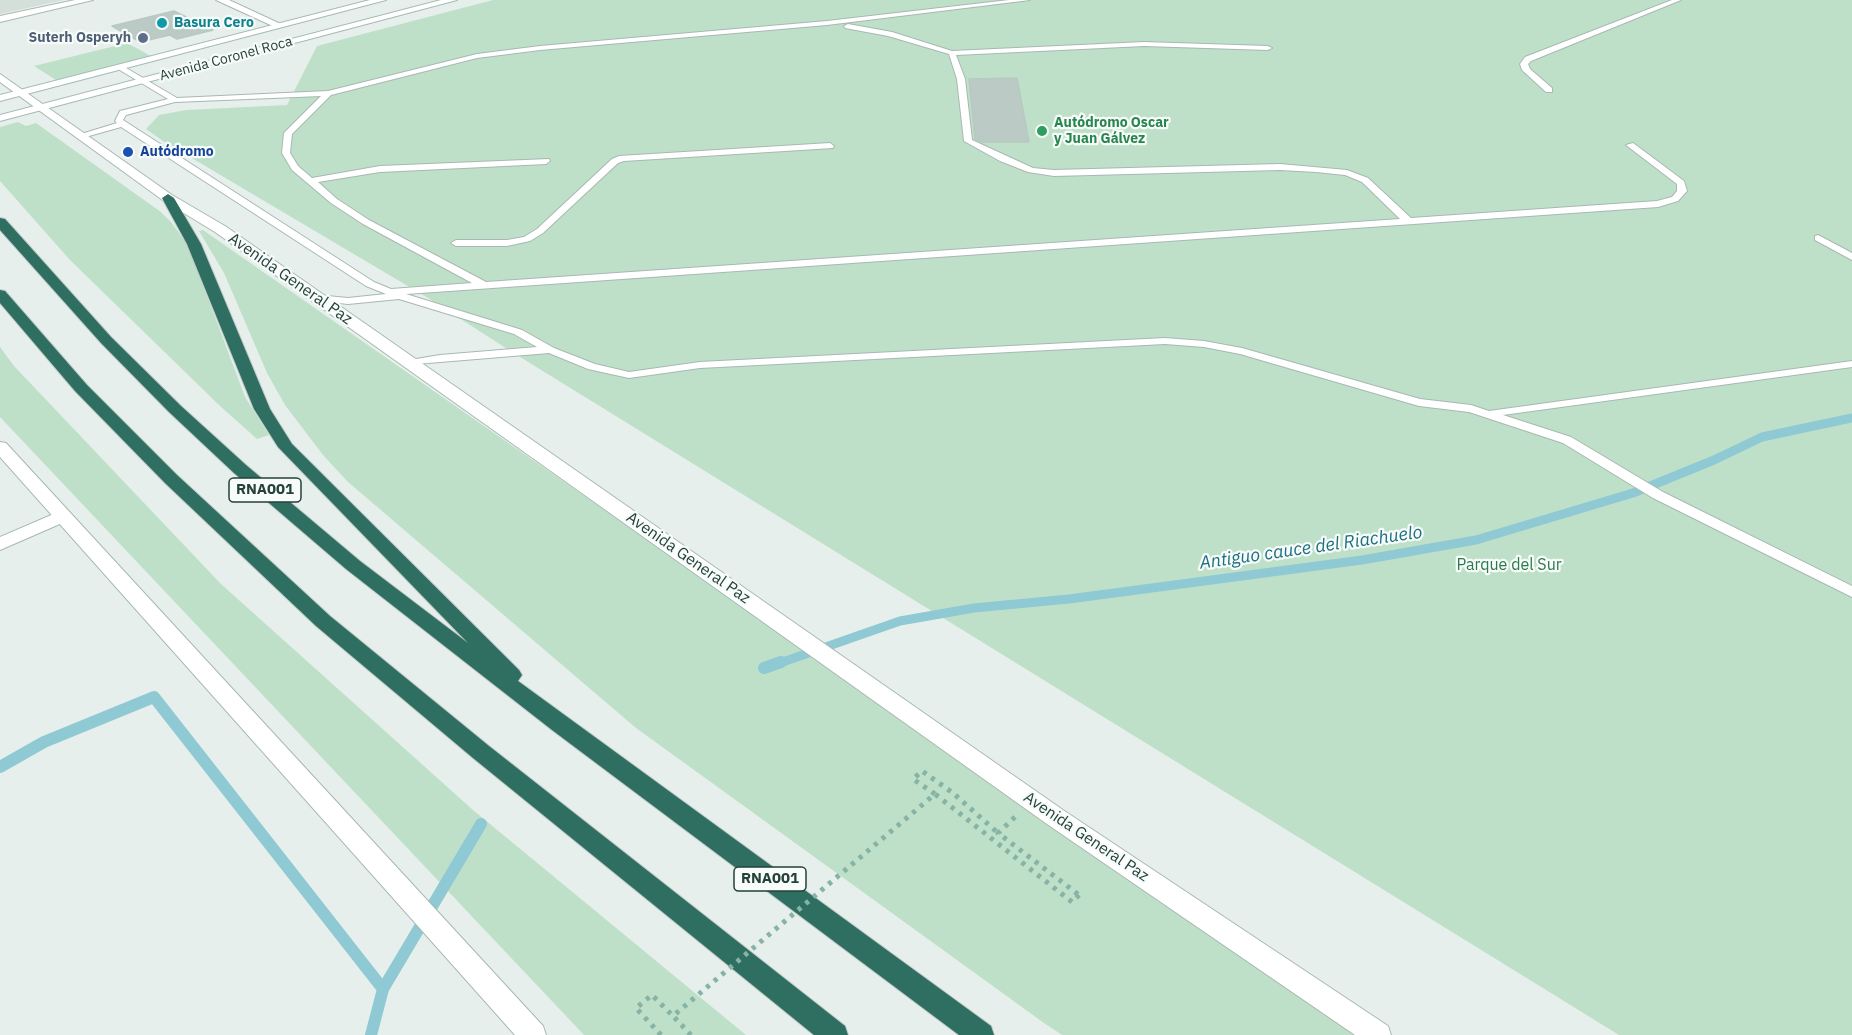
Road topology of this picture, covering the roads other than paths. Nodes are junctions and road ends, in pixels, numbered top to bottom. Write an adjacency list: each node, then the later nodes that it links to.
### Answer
1 (88, 0): 7 (street)
2 (221, 0): 9 (street)
3 (381, 0): 9 (street, Avenida Coronel Roca)
4 (452, 0): 14 (street, Avenida Coronel Roca)
5 (1028, 0): 8 (lane)
6 (1678, 0): 15 (lane)
7 (0, 19)
8 (827, 23): 11 (lane); 17 (lane)
9 (280, 26): 12 (street, Avenida Coronel Roca)
10 (1268, 48): 11 (lane)
11 (952, 53): 29 (lane)
12 (121, 67): 14 (lane); 16 (street, Avenida Coronel Roca)
13 (0, 77): 16 (street, Avenida General Paz)
14 (143, 81): 19 (lane); 20 (street, Avenida Coronel Roca)
15 (1549, 90)
16 (23, 92): 18 (street, Avenida Coronel Roca); 20 (street, Avenida General Paz)
17 (328, 93): 19 (lane); 27 (lane)
18 (0, 98)
19 (175, 100): 22 (lane)
20 (42, 107): 21 (street, Avenida Coronel Roca); 23 (street, Avenida General Paz)
21 (0, 118)
22 (123, 124): 23 (lane); 36 (lane)
23 (81, 135): 28 (street, Avenida General Paz)
24 (830, 146): 32 (lane)
25 (1630, 146): 29 (lane)
26 (546, 161): 27 (lane)
27 (310, 181): 34 (lane)
28 (168, 198): 37 (street, Avenida General Paz); 46 (highway)
29 (1407, 220): 34 (lane)
30 (0, 222): 46 (highway, RNA001)
31 (1818, 238): 33 (lane)
32 (456, 243)
33 (1852, 257)
34 (484, 285): 36 (lane)
35 (0, 294): 48 (highway, RNA001)
36 (395, 294): 37 (lane); 38 (lane)
37 (317, 298): 39 (street, Avenida General Paz)
38 (549, 350): 39 (lane); 41 (lane)
39 (408, 363): 50 (street, Avenida General Paz)
40 (1852, 364): 41 (lane)
41 (1488, 414): 45 (lane)
42 (0, 447): 43 (street)
43 (63, 516): 44 (street); 47 (street)
44 (0, 543)
45 (1852, 592)
46 (560, 724): 49 (highway, RNA001)
47 (533, 1035)
48 (835, 1035)
49 (981, 1035)
50 (1378, 1035)

